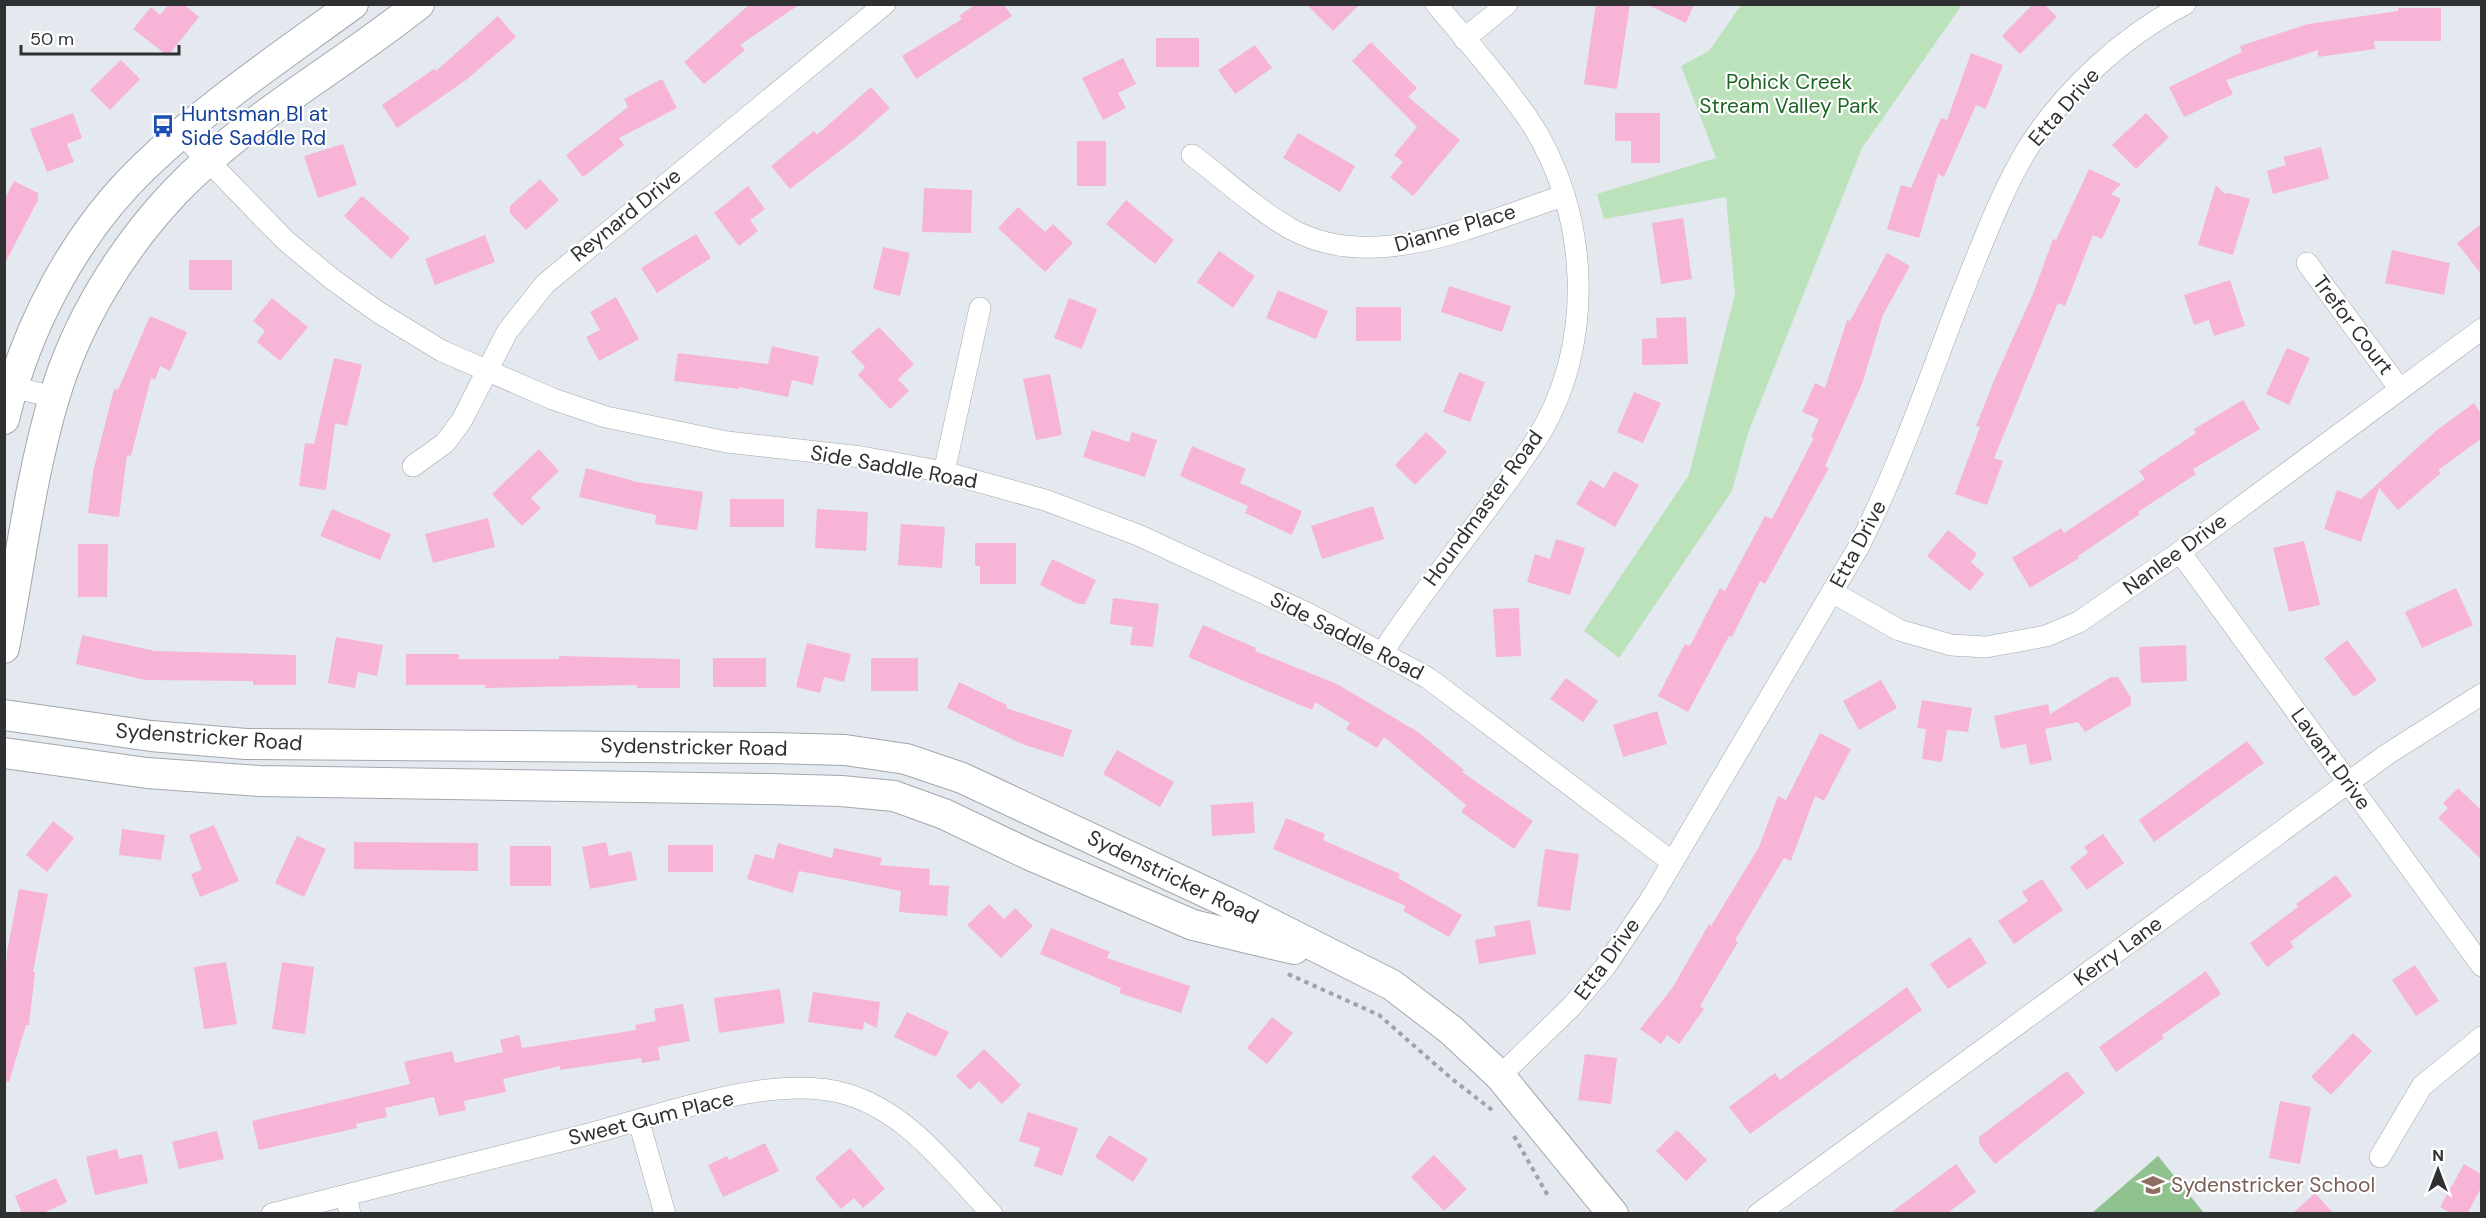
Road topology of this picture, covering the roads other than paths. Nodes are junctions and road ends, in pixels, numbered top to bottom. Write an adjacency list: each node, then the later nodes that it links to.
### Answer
1 (353, 4): 8 (main road)
2 (419, 4): 10 (main road)
3 (885, 4): 15 (street, Reynard Drive)
4 (1436, 4): 7 (street, Houndmaster Road)
5 (1507, 4): 7 (street)
6 (2184, 4): 23 (street, Etta Drive)
7 (1464, 39): 11 (street, Houndmaster Road)
8 (182, 133): 10 (street, Side Saddle Road); 16 (main road)
9 (1192, 155): 11 (street, Dianne Place)
10 (208, 162): 15 (street, Side Saddle Road); 18 (main road)
11 (1563, 196): 25 (street, Houndmaster Road)
12 (2307, 263): 17 (street, Trefor Court)
13 (980, 308): 21 (street)
14 (2481, 329): 17 (street, Nanlee Drive)
15 (487, 371): 20 (street, Reynard Drive); 21 (street, Side Saddle Road)
16 (8, 386): 18 (street); 19 (main road)
17 (2399, 388): 22 (street, Nanlee Drive)
18 (54, 397): 24 (main road)
19 (4, 419)
20 (413, 466)
21 (944, 472): 25 (street, Side Saddle Road)
22 (2180, 552): 23 (street, Nanlee Drive); 29 (street, Lavant Drive)
23 (1832, 592): 30 (street, Etta Drive)
24 (4, 648)
25 (1383, 652): 30 (street, Side Saddle Road)
26 (2481, 694): 29 (street, Kerry Lane)
27 (4, 715): 31 (main road, Sydenstricker Road)
28 (4, 753): 31 (main road, Sydenstricker Road)
29 (2349, 783): 32 (street, Lavant Drive); 42 (street, Kerry Lane)
30 (1672, 862): 34 (street, Etta Drive)
31 (1341, 960): 34 (main road, Sydenstricker Road)
32 (2481, 966)
33 (2481, 1037): 36 (street)
34 (1500, 1076): 41 (main road, Sydenstricker Road)
35 (639, 1122): 37 (street, Sweet Gum Place); 39 (street); 40 (street, Sweet Gum Place)
36 (2380, 1157)
37 (348, 1204): 38 (street, Sweet Gum Place)
38 (272, 1214)
39 (665, 1214)
40 (992, 1214)
41 (1613, 1214)
42 (1758, 1214)

